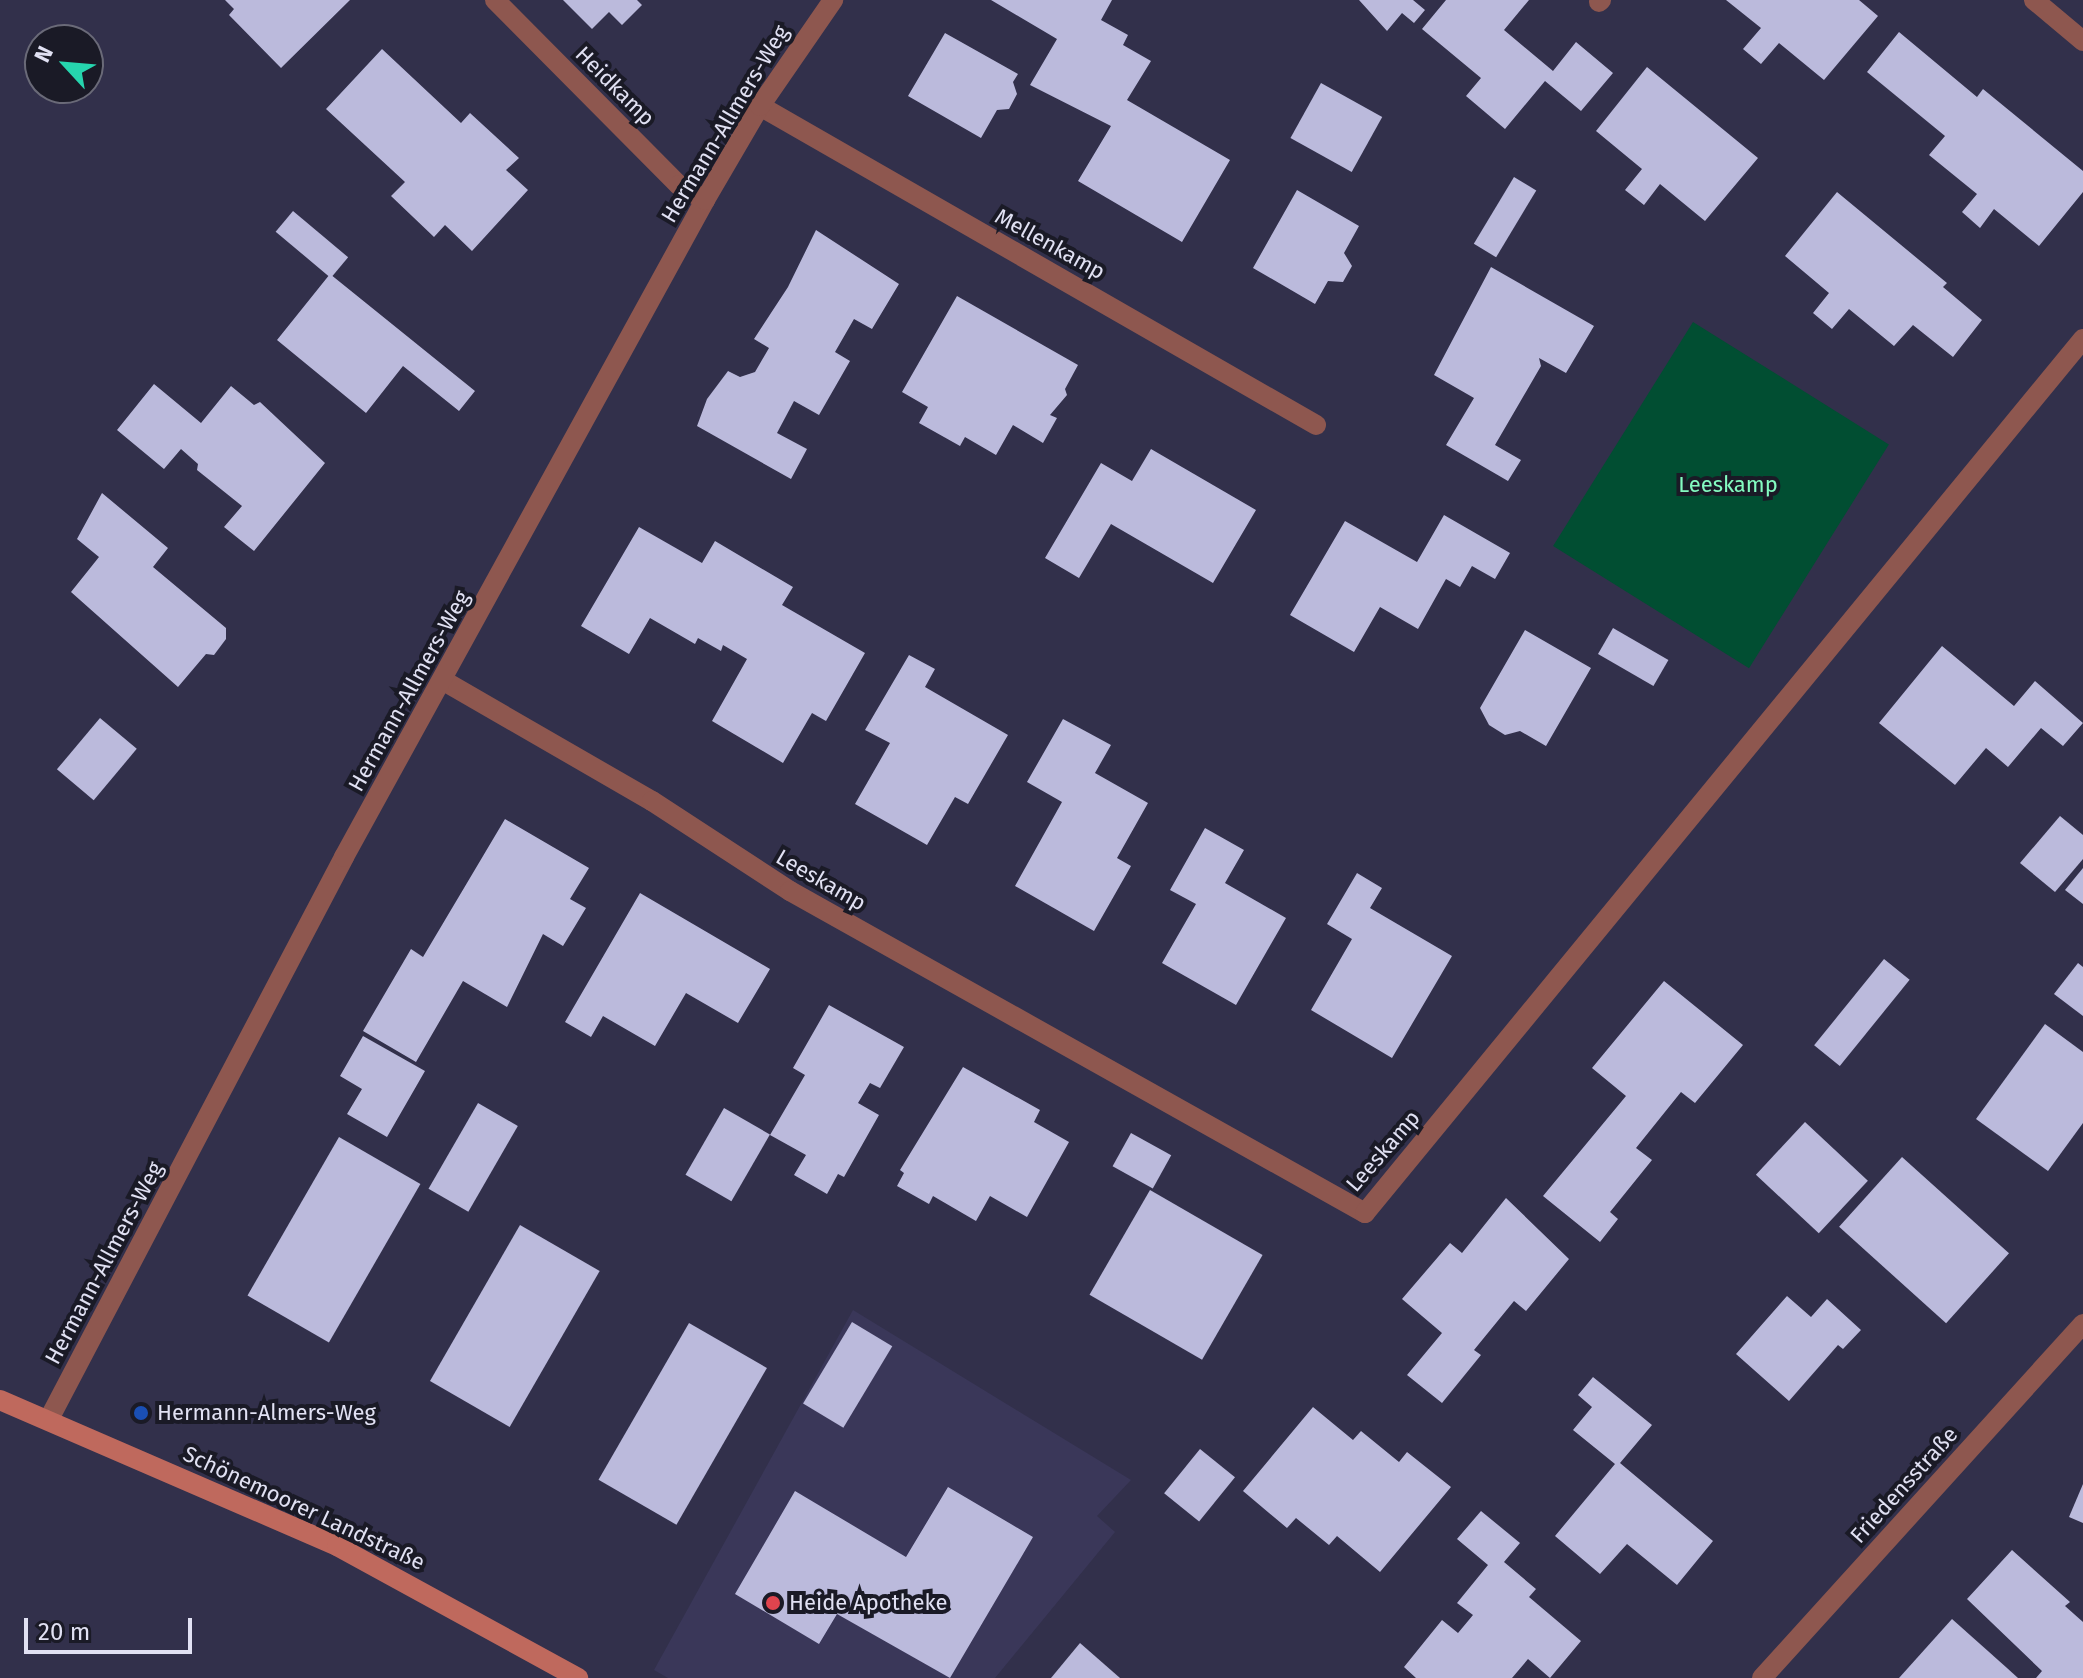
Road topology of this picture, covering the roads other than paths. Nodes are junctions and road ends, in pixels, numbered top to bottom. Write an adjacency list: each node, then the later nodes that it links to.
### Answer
1 (495, 0): 6 (street, Heidkamp)
2 (833, 0): 5 (street, Hermann-Allmers-Weg)
3 (2034, 0): 4 (street)
4 (2083, 41)
5 (760, 106): 6 (street, Hermann-Allmers-Weg); 8 (street, Mellenkamp)
6 (705, 200): 9 (street, Hermann-Allmers-Weg)
7 (2083, 339): 9 (street, Leeskamp)
8 (1316, 425)
9 (444, 681): 12 (street, Hermann-Allmers-Weg)
10 (2083, 1324): 14 (street, Friedensstraße)
11 (0, 1400): 12 (street, Schönemoorer Landstraße)
12 (49, 1419): 13 (street, Schönemoorer Landstraße)
13 (578, 1678)
14 (1762, 1678)

